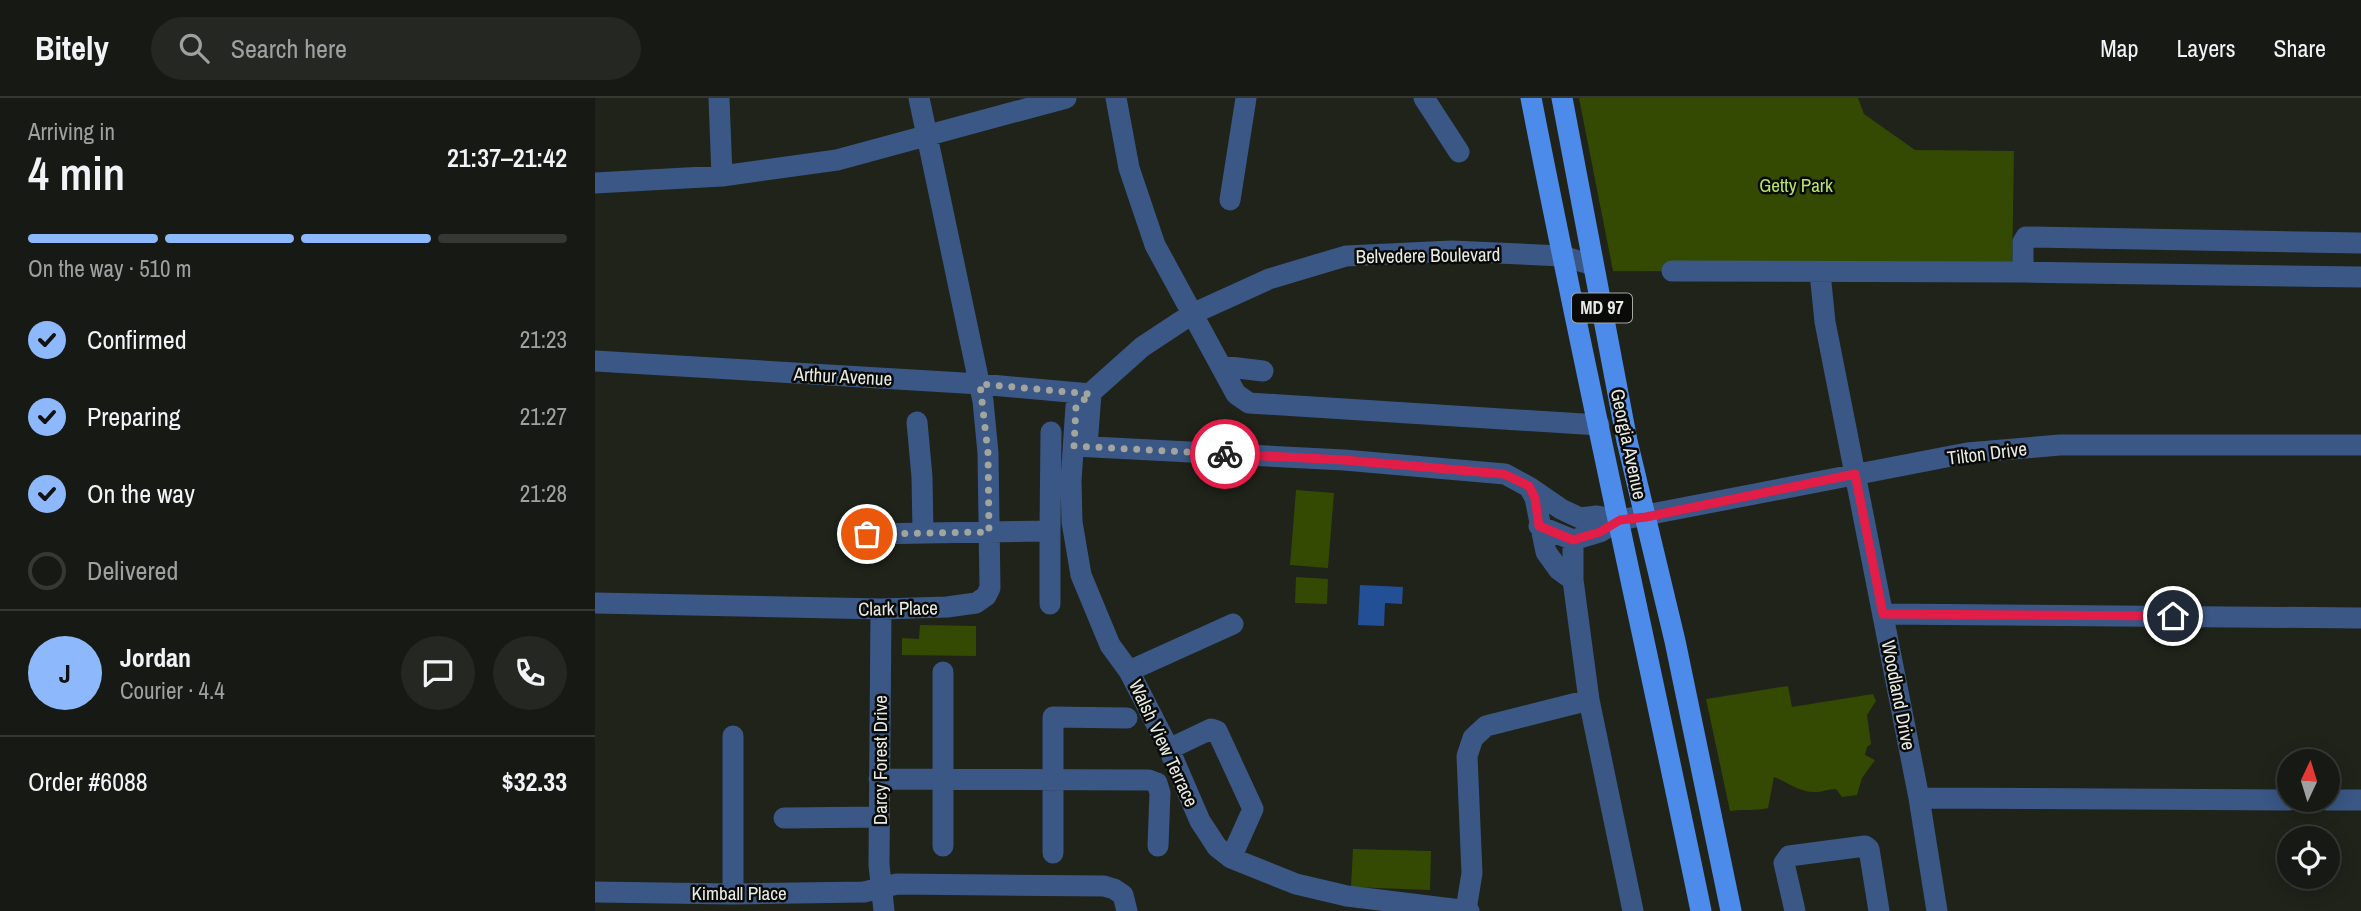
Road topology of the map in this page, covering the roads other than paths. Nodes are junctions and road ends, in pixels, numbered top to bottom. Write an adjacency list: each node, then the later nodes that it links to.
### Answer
1 (719, 98): 11 (street)
2 (919, 98): 9 (street, Clark Place)
3 (1066, 98): 9 (street)
4 (1116, 98): 21 (street)
5 (1246, 98): 13 (street)
6 (1424, 98): 10 (street)
7 (1531, 98): 15 (main road, Georgia Avenue / MD 97)
8 (1562, 98): 16 (main road, Georgia Avenue / MD 97)
9 (927, 136): 11 (street); 25 (street, Clark Place)
10 (1458, 152)
11 (722, 176): 12 (street)
12 (595, 183)
13 (1230, 200)
14 (2361, 243): 19 (street)
15 (1562, 256): 16 (street, Belvedere Boulevard); 21 (street, Belvedere Boulevard); 28 (main road, Georgia Avenue / MD 97)
16 (1593, 265): 34 (main road, Georgia Avenue / MD 97)
17 (1672, 271): 18 (street)
18 (1820, 272): 19 (street); 32 (street, Woodland Drive)
19 (2023, 272): 20 (street)
20 (2361, 277)
21 (1192, 314): 23 (street); 26 (street, Belvedere Boulevard)
22 (595, 361): 25 (street, Arthur Avenue)
23 (1221, 366): 24 (street); 28 (street)
24 (1263, 371)
25 (980, 384): 26 (street, Arthur Avenue); 38 (street, Clark Place)
26 (1091, 394): 31 (street, Walsh View Terrace)
27 (917, 422): 39 (street)
28 (1599, 425): 35 (main road, Georgia Avenue / MD 97)
29 (1051, 432): 37 (street)
30 (2361, 445): 32 (street, Tilton Drive)
31 (1081, 446): 33 (street); 49 (street, Walsh View Terrace)
32 (1855, 474): 34 (street, Tilton Drive); 46 (street, Woodland Drive)
33 (1529, 486): 35 (street); 36 (street)
34 (1646, 517): 35 (street, Tilton Drive); 76 (main road, Georgia Avenue / MD 97)
35 (1620, 520): 41 (street); 75 (main road, Georgia Avenue / MD 97)
36 (1539, 526): 41 (street); 42 (street)
37 (1050, 531): 38 (street); 44 (street)
38 (989, 532): 39 (street); 45 (street, Clark Place)
39 (923, 533): 40 (street)
40 (867, 534)
41 (1573, 540): 42 (street)
42 (1573, 580): 51 (street)
43 (595, 603): 45 (street, Clark Place)
44 (1050, 604)
45 (881, 609): 55 (street, Darcy Forest Drive)
46 (1883, 614): 47 (street); 58 (street, Woodland Drive)
47 (2361, 618)
48 (1233, 624): 49 (street)
49 (1129, 671): 54 (street, Walsh View Terrace)
50 (943, 672): 56 (street)
51 (1589, 700): 73 (street); 74 (street)
52 (1127, 718): 57 (street)
53 (733, 736): 69 (street)
54 (1169, 749): 67 (street, Walsh View Terrace); 67 (street)
55 (879, 779): 56 (street); 62 (street, Darcy Forest Drive)
56 (945, 779): 57 (street); 64 (street)
57 (1052, 779): 65 (street); 66 (street)
58 (1919, 798): 59 (street); 79 (street, Woodland Drive)
59 (2277, 800)
60 (2340, 800): 61 (street)
61 (2361, 800)
62 (879, 817): 63 (street); 68 (street, Darcy Forest Drive)
63 (784, 818)
64 (943, 846)
65 (1159, 846)
66 (1053, 853)
67 (1231, 858): 73 (street, Walsh View Terrace)
68 (882, 887): 69 (street, Kimball Place); 71 (street, Darcy Forest Drive); 72 (street, Kimball Place)
69 (733, 894): 70 (street, Kimball Place)
70 (603, 899)
71 (884, 911)
72 (1127, 911)
73 (1467, 911)
74 (1633, 911)
75 (1701, 911)
76 (1731, 911)
77 (1795, 911): 78 (street)
78 (1879, 911)
79 (1937, 911)

